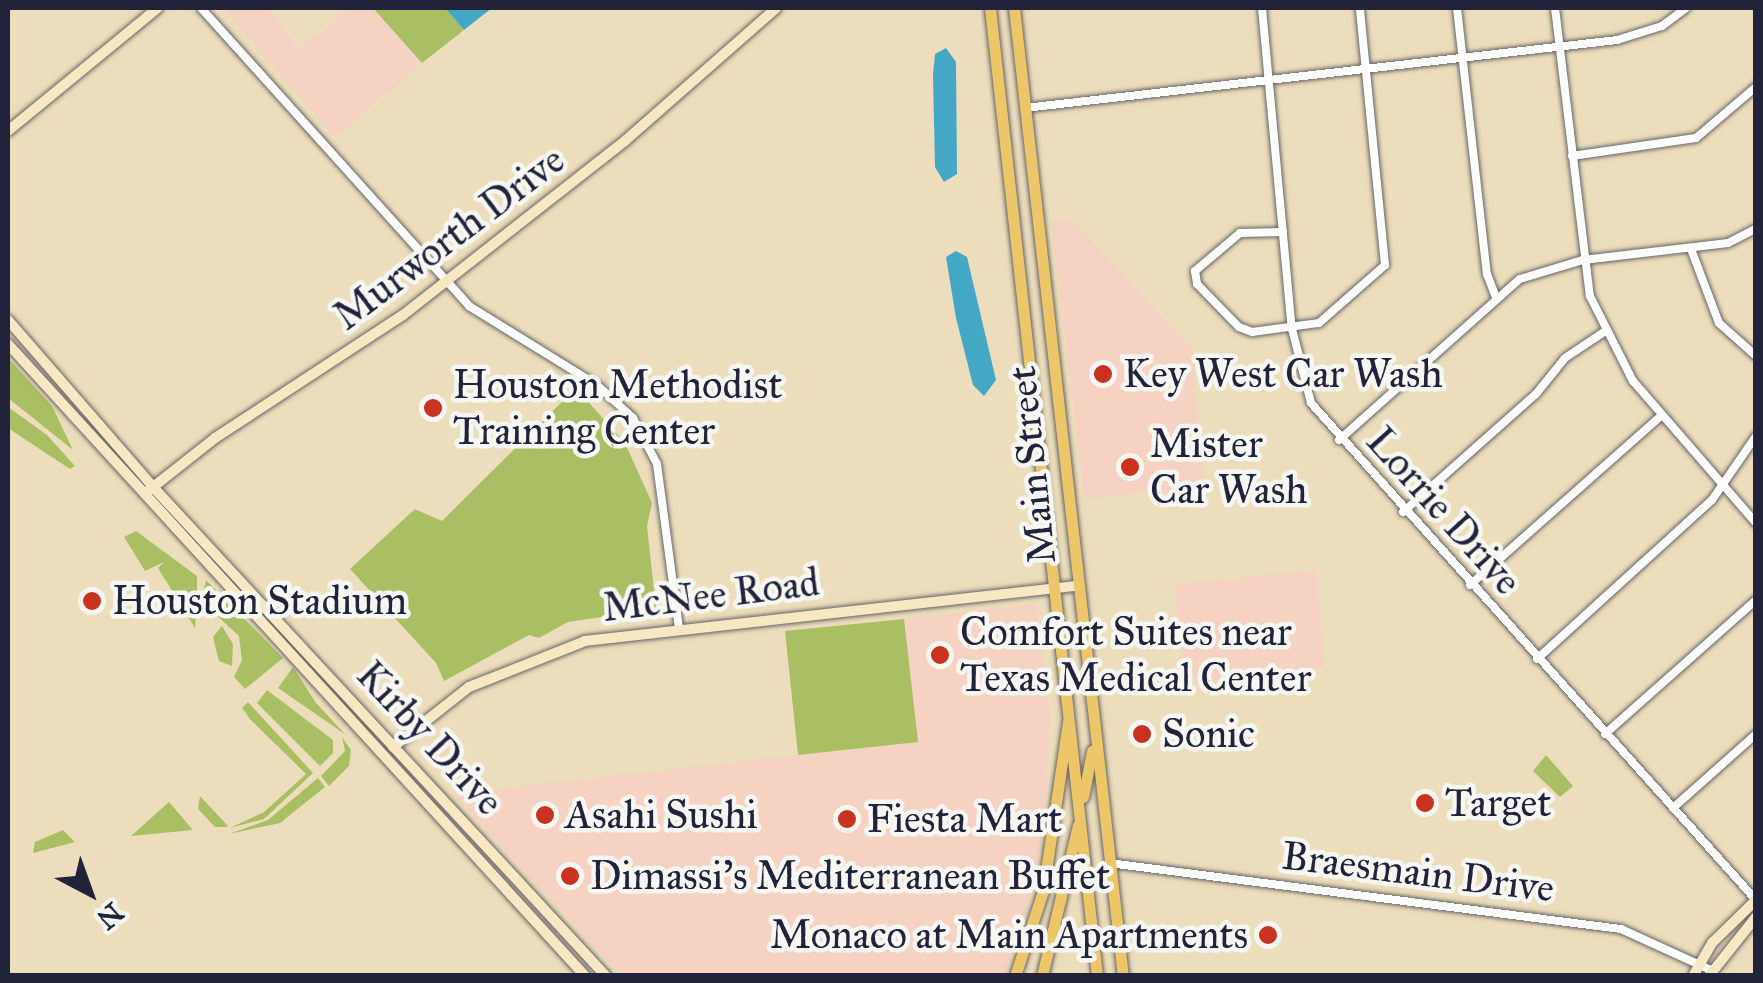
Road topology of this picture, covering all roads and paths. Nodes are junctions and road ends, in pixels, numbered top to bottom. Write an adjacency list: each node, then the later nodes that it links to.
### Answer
1 (158, 8): 18 (main road)
2 (201, 8): 26 (street)
3 (776, 8): 26 (main road, Murworth Drive)
4 (990, 8): 17 (main road, Main Street)
5 (1014, 8): 16 (main road, Main Street)
6 (1262, 8): 14 (street, Lorrie Drive)
7 (1360, 8): 13 (street)
8 (1457, 8): 12 (street)
9 (1555, 8): 11 (street)
10 (1686, 8): 11 (street)
11 (1560, 47): 12 (street); 19 (street)
12 (1462, 59): 13 (street); 27 (street)
13 (1366, 69): 14 (street); 31 (street)
14 (1269, 80): 16 (street); 23 (street, Lorrie Drive)
15 (1756, 88): 19 (street)
16 (1024, 108): 17 (main road); 20 (main road, Main Street)
17 (1001, 109): 21 (main road, Main Street)
18 (8, 131)
19 (1572, 156): 25 (street)
20 (1036, 206): 21 (main road); 28 (main road, Main Street)
21 (1012, 209): 29 (main road, Main Street)
22 (1756, 229): 24 (street)
23 (1283, 232): 31 (street, Lorrie Drive); 31 (street)
24 (1691, 249): 25 (street); 34 (street)
25 (1583, 260): 27 (street); 32 (street)
26 (446, 280): 40 (main road, Murworth Drive); 51 (street)
27 (1496, 298): 39 (street)
28 (1046, 306): 29 (main road); 46 (main road, Main Street)
29 (1024, 307): 47 (main road, Main Street)
30 (8, 320): 35 (main road, Kirby Drive)
31 (1292, 328): 39 (street, Lorrie Drive)
32 (1604, 332): 37 (street); 43 (street)
33 (8, 344): 36 (main road, Kirby Drive)
34 (1756, 356)
35 (48, 367): 36 (main road); 40 (main road, Kirby Drive)
36 (37, 377): 42 (main road, Kirby Drive)
37 (1662, 415): 41 (street); 45 (street)
38 (1756, 436): 41 (street)
39 (1339, 440): 43 (street, Lorrie Drive)
40 (153, 487): 42 (main road, Murworth Drive); 49 (main road, Kirby Drive)
41 (1724, 488): 44 (street); 52 (street)
42 (143, 496): 50 (main road, Kirby Drive)
43 (1403, 512): 45 (street, Lorrie Drive)
44 (1756, 523)
45 (1470, 585): 52 (street, Lorrie Drive)
46 (1078, 586): 47 (main road, McNee Road); 56 (main road, Main Street)
47 (1051, 587): 51 (main road, McNee Road); 53 (main road, Main Street)
48 (1756, 600): 54 (street)
49 (275, 616): 50 (main road); 57 (main road, Kirby Drive)
50 (264, 626): 58 (main road, Kirby Drive)
51 (679, 628): 57 (main road, McNee Road)
52 (1536, 659): 54 (street, Lorrie Drive)
53 (1069, 718): 59 (main road, Main Street); 63 (main road)
54 (1605, 734): 60 (street, Lorrie Drive)
55 (1756, 734): 60 (street)
56 (1094, 737): 59 (main road); 61 (main road, Main Street)
57 (396, 744): 58 (main road, McNee Road); 68 (main road, Kirby Drive)
58 (384, 754): 70 (main road, Kirby Drive)
59 (1082, 806): 62 (main road, Main Street); 64 (main road)
60 (1672, 808): 65 (street, Lorrie Drive)
61 (1109, 863): 62 (main road); 67 (street, Braesmain Drive); 75 (main road, Main Street)
62 (1086, 867): 74 (main road, Main Street)
63 (1043, 890): 64 (main road); 72 (main road)
64 (1066, 897): 73 (main road)
65 (1756, 900): 67 (main road)
66 (1756, 917): 69 (main road)
67 (1699, 964): 69 (street, Braesmain Drive); 76 (main road)
68 (596, 965): 70 (main road); 71 (main road, Kirby Drive)
69 (1710, 973)
70 (585, 975)
71 (606, 976)
72 (1015, 976)
73 (1042, 976)
74 (1097, 976)
75 (1123, 976)
76 (1693, 976)

